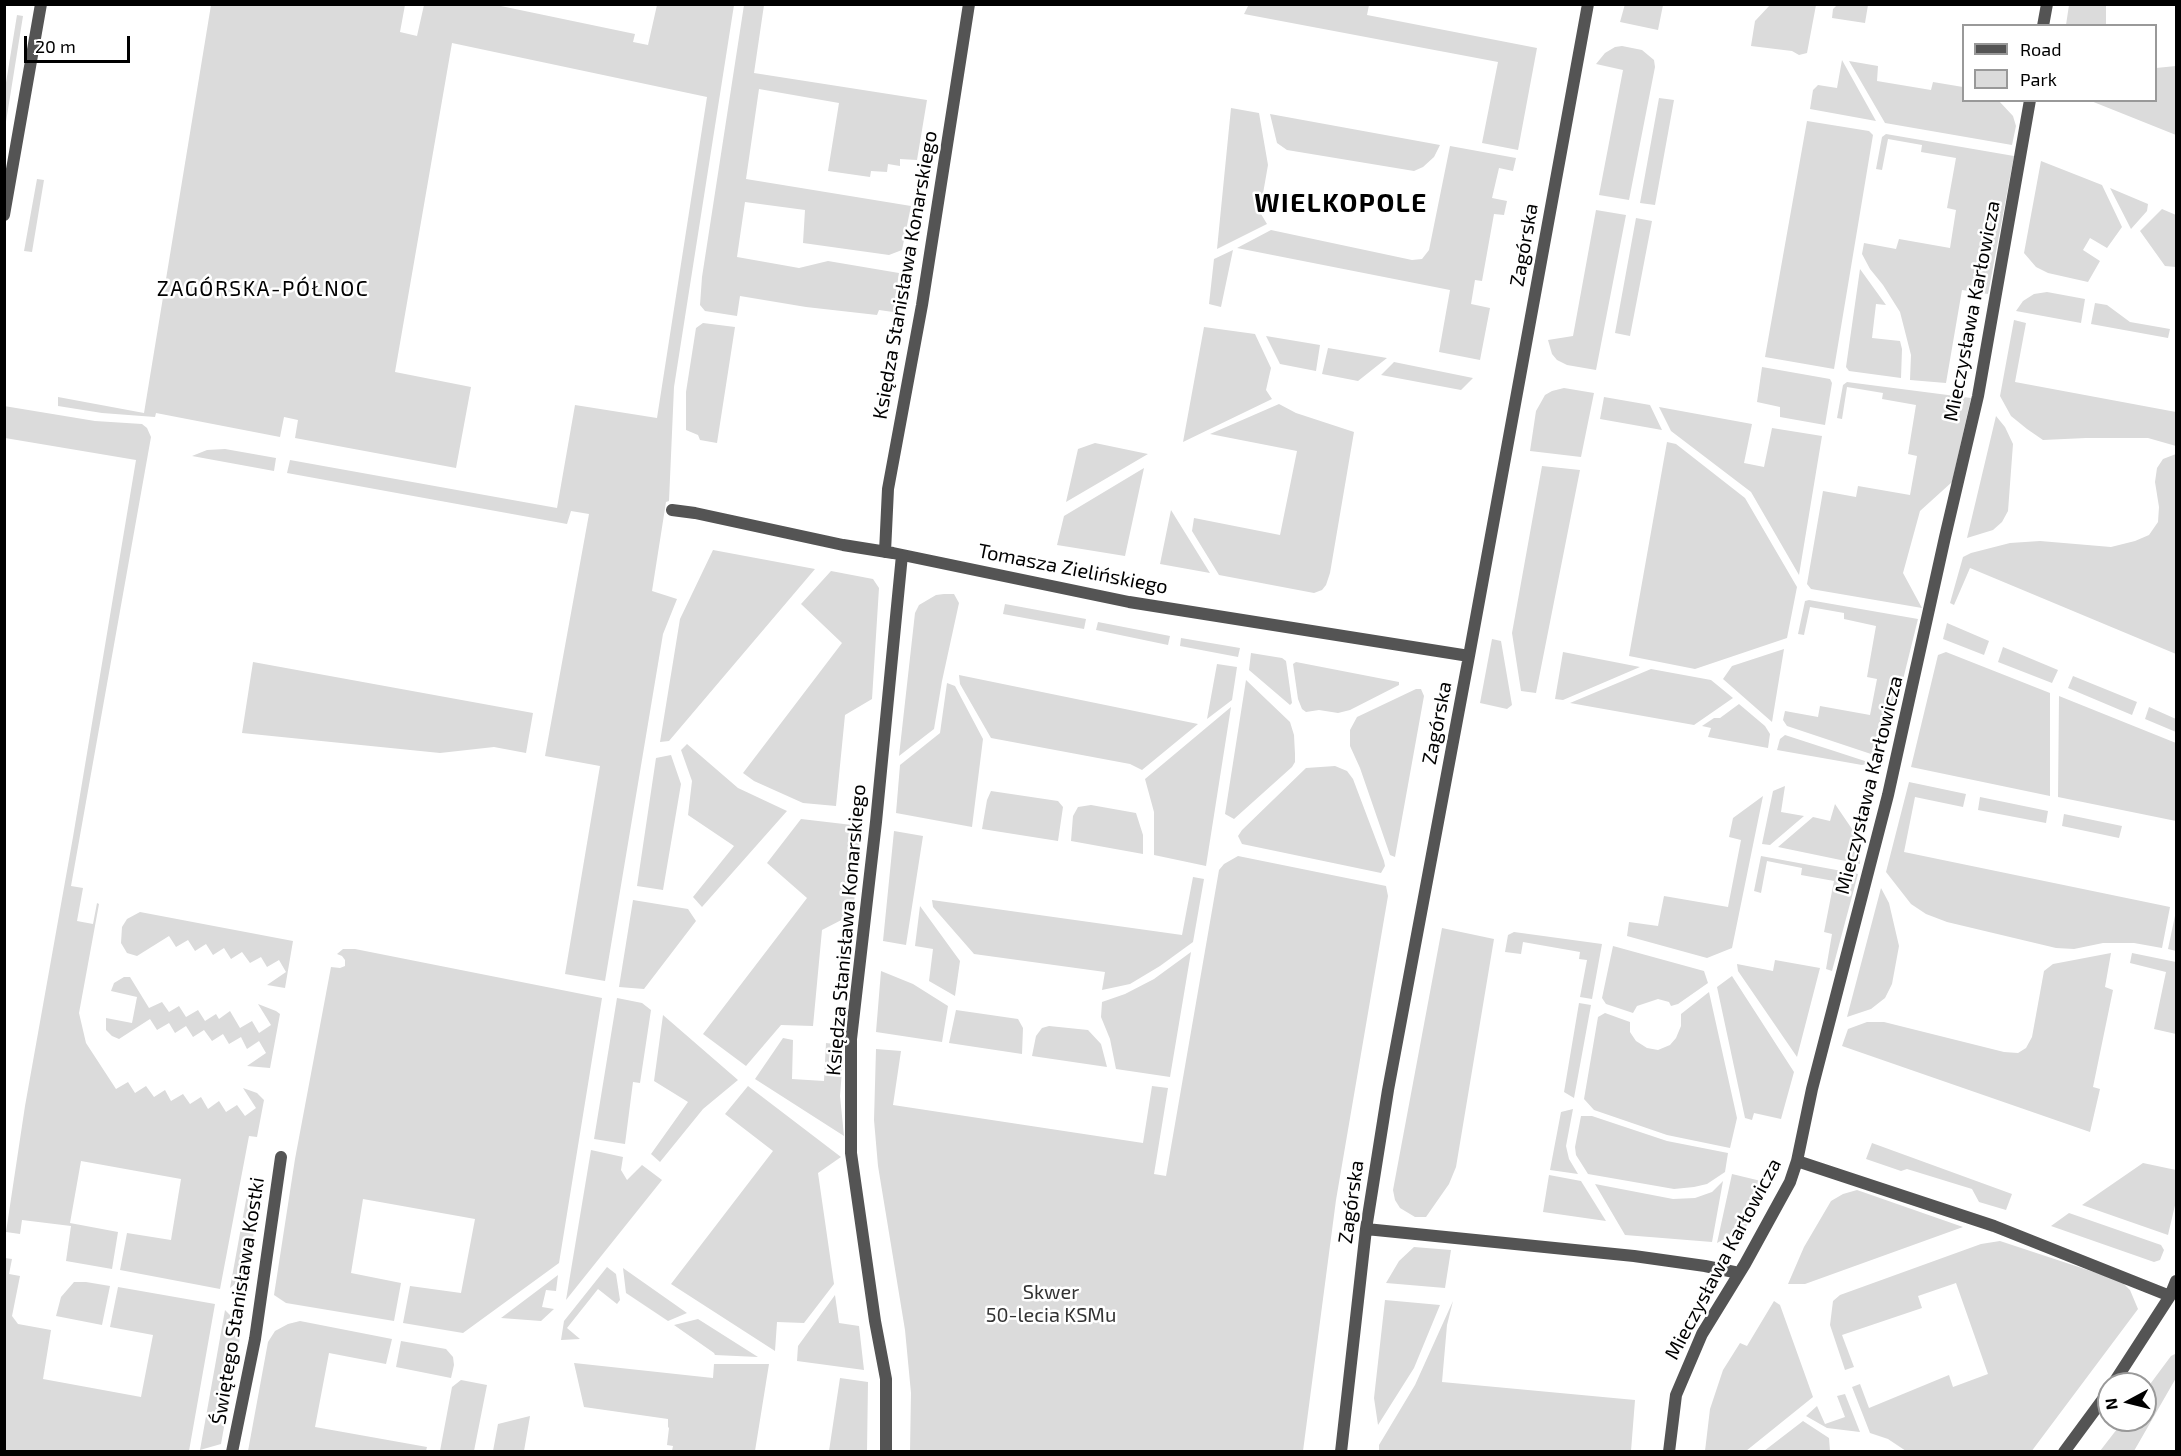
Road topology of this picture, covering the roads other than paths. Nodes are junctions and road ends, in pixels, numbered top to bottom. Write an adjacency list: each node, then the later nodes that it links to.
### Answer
1 (41, 4): 7 (street)
2 (969, 4): 9 (street, Księdza Stanisława Konarskiego)
3 (1588, 4): 11 (street, Zagórska)
4 (2047, 4): 5 (street)
5 (2043, 24)
6 (2030, 102): 13 (street, Mieczysława Karłowicza)
7 (4, 215)
8 (672, 510): 9 (street, Tomasza Zielińskiego)
9 (885, 552): 10 (street, Tomasza Zielińskiego)
10 (902, 555): 11 (street, Tomasza Zielińskiego); 21 (street, Księdza Stanisława Konarskiego)
11 (1469, 656): 14 (street, Zagórska)
12 (281, 1157): 20 (street, Świętego Stanisława Kostki)
13 (1797, 1161): 15 (street, Mieczysława Karłowicza); 17 (street)
14 (1365, 1228): 15 (street); 22 (street, Zagórska)
15 (1739, 1273): 23 (street, Mieczysława Karłowicza)
16 (2176, 1281): 17 (street)
17 (2170, 1296): 18 (street)
18 (2121, 1372)
19 (2097, 1407): 24 (street)
20 (232, 1452)
21 (886, 1452)
22 (1341, 1452)
23 (1669, 1452)
24 (2064, 1452)

